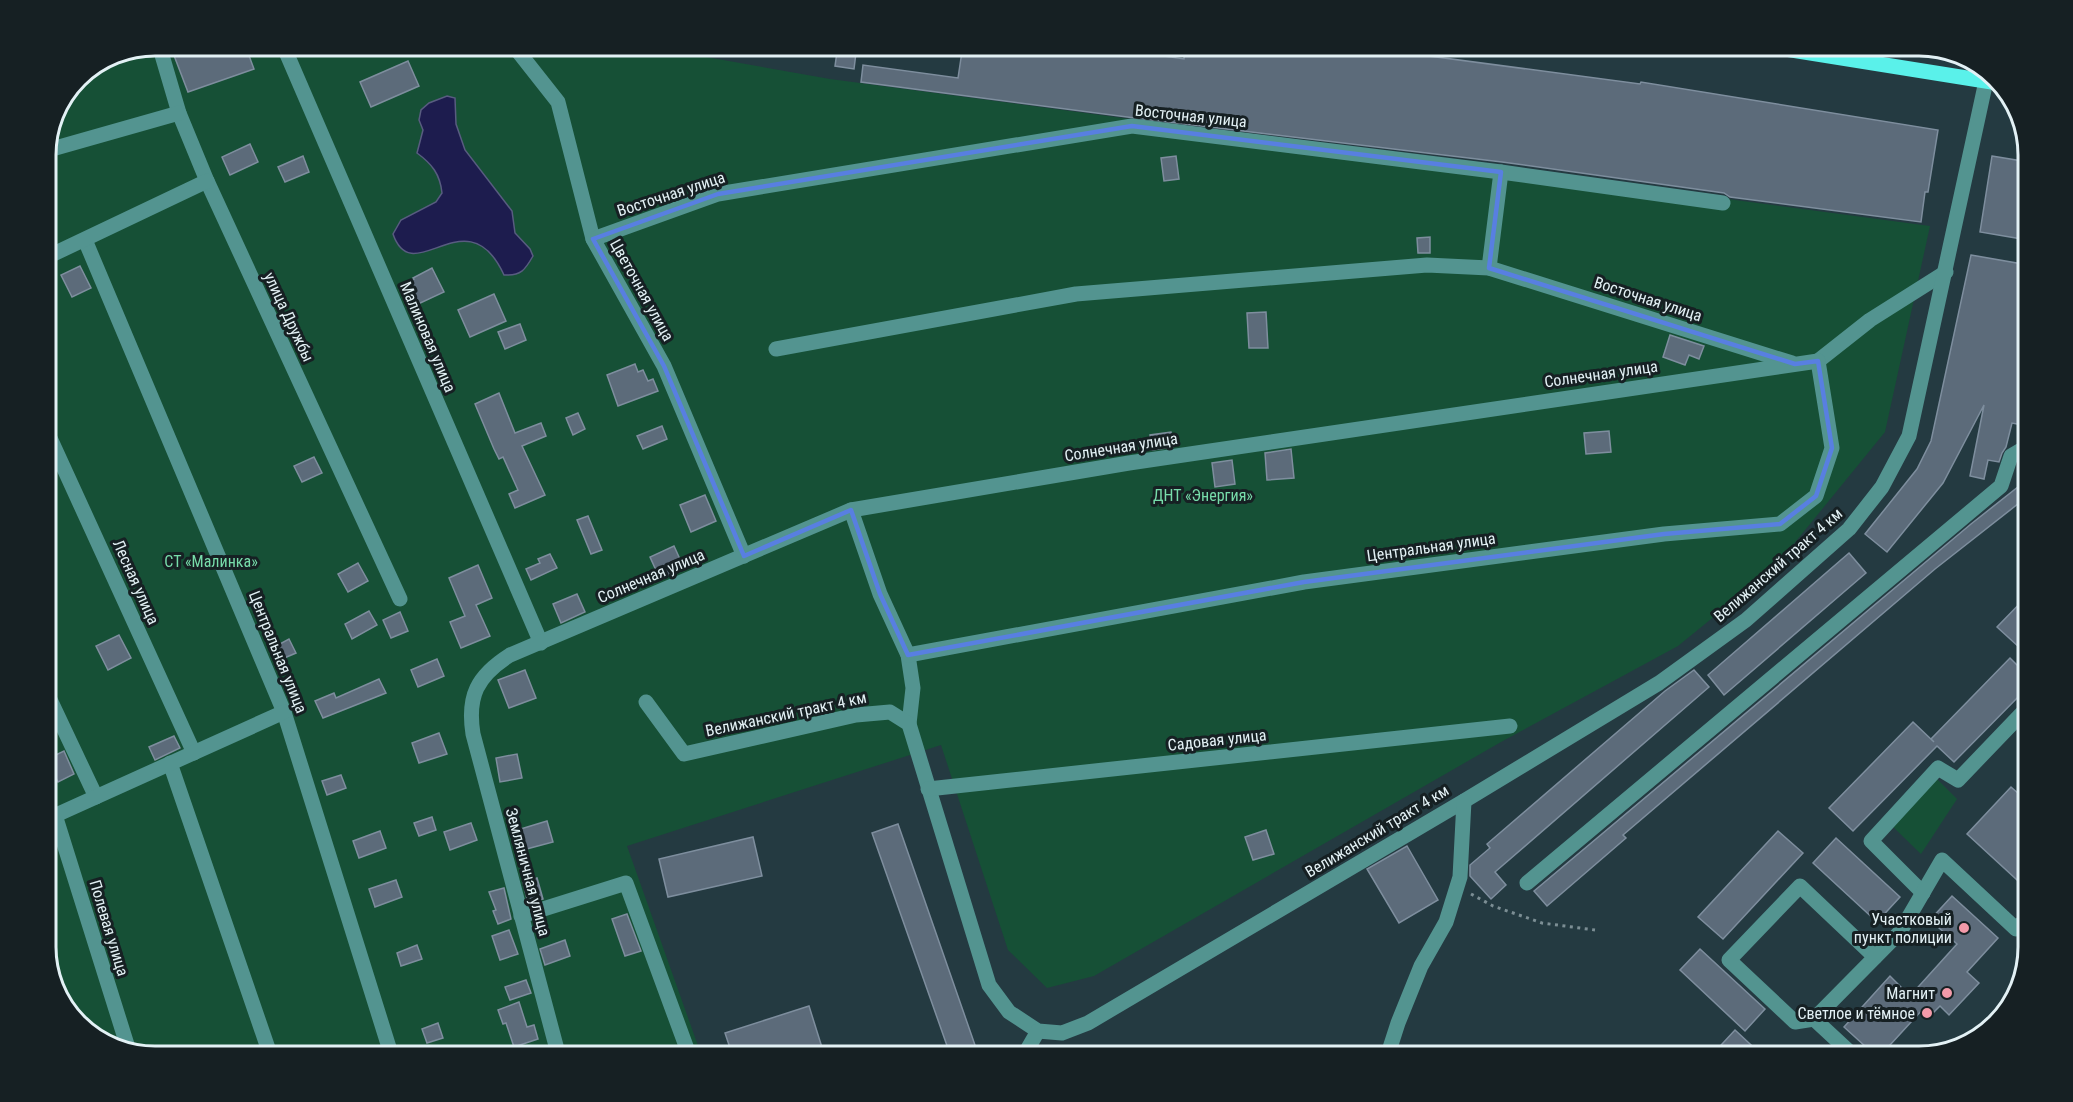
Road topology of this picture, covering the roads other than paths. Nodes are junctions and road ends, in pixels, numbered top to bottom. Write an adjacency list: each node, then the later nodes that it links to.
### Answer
1 (162, 56): 7 (street, улица Дружбы)
2 (288, 56): 25 (street, Малиновая улица)
3 (522, 56): 12 (street, Цветочная улица)
4 (1831, 56): 5 (main road)
5 (1984, 80)
6 (1991, 87): 16 (street, Велижанский тракт 4 км)
7 (179, 113): 8 (street); 10 (street, улица Дружбы)
8 (56, 148)
9 (1501, 172): 11 (street, Восточная улица); 12 (street, Восточная улица); 15 (street)
10 (207, 181): 13 (street); 24 (street, улица Дружбы)
11 (1723, 203)
12 (593, 239): 23 (street, Цветочная улица)
13 (85, 240): 14 (street); 30 (street, Центральная улица)
14 (56, 253)
15 (1489, 268): 17 (street, Восточная улица); 19 (street, Восточная улица)
16 (1946, 272): 18 (street); 38 (street, Велижанский тракт 4 км)
17 (776, 349)
18 (1818, 361): 19 (street, Солнечная улица); 26 (street, Центральная улица)
19 (1795, 364): 22 (street, Солнечная улица)
20 (56, 451): 34 (street, Лесная улица)
21 (2017, 452): 41 (street)
22 (851, 510): 23 (street, Солнечная улица); 26 (street)
23 (744, 556): 25 (street, Солнечная улица)
24 (400, 599)
25 (541, 643): 27 (street, Солнечная улица)
26 (908, 655): 32 (street)
27 (473, 695): 43 (street, Земляничная улица)
28 (646, 702): 32 (street, Велижанский тракт 4 км)
29 (56, 712): 37 (street)
30 (284, 712): 34 (street); 50 (street, Центральная улица)
31 (2018, 717): 42 (street)
32 (909, 724): 36 (street)
33 (1510, 726): 36 (street, Садовая улица)
34 (194, 753): 35 (street)
35 (171, 763): 37 (street); 49 (street)
36 (928, 789): 47 (street)
37 (96, 797): 39 (street)
38 (1464, 801): 47 (street, Велижанский тракт 4 км); 54 (street)
39 (56, 814)
40 (56, 835): 48 (street, Полевая улица)
41 (1527, 883)
42 (1923, 893): 44 (street); 45 (street)
43 (521, 916): 51 (street, Земляничная улица); 52 (street)
44 (2018, 927)
45 (1875, 957): 46 (street); 46 (street)
46 (1815, 1019): 55 (street)
47 (1038, 1031): 53 (street)
48 (126, 1042)
49 (267, 1046)
50 (389, 1046)
51 (556, 1046)
52 (686, 1046)
53 (1029, 1046)
54 (1391, 1046)
55 (1843, 1046)

